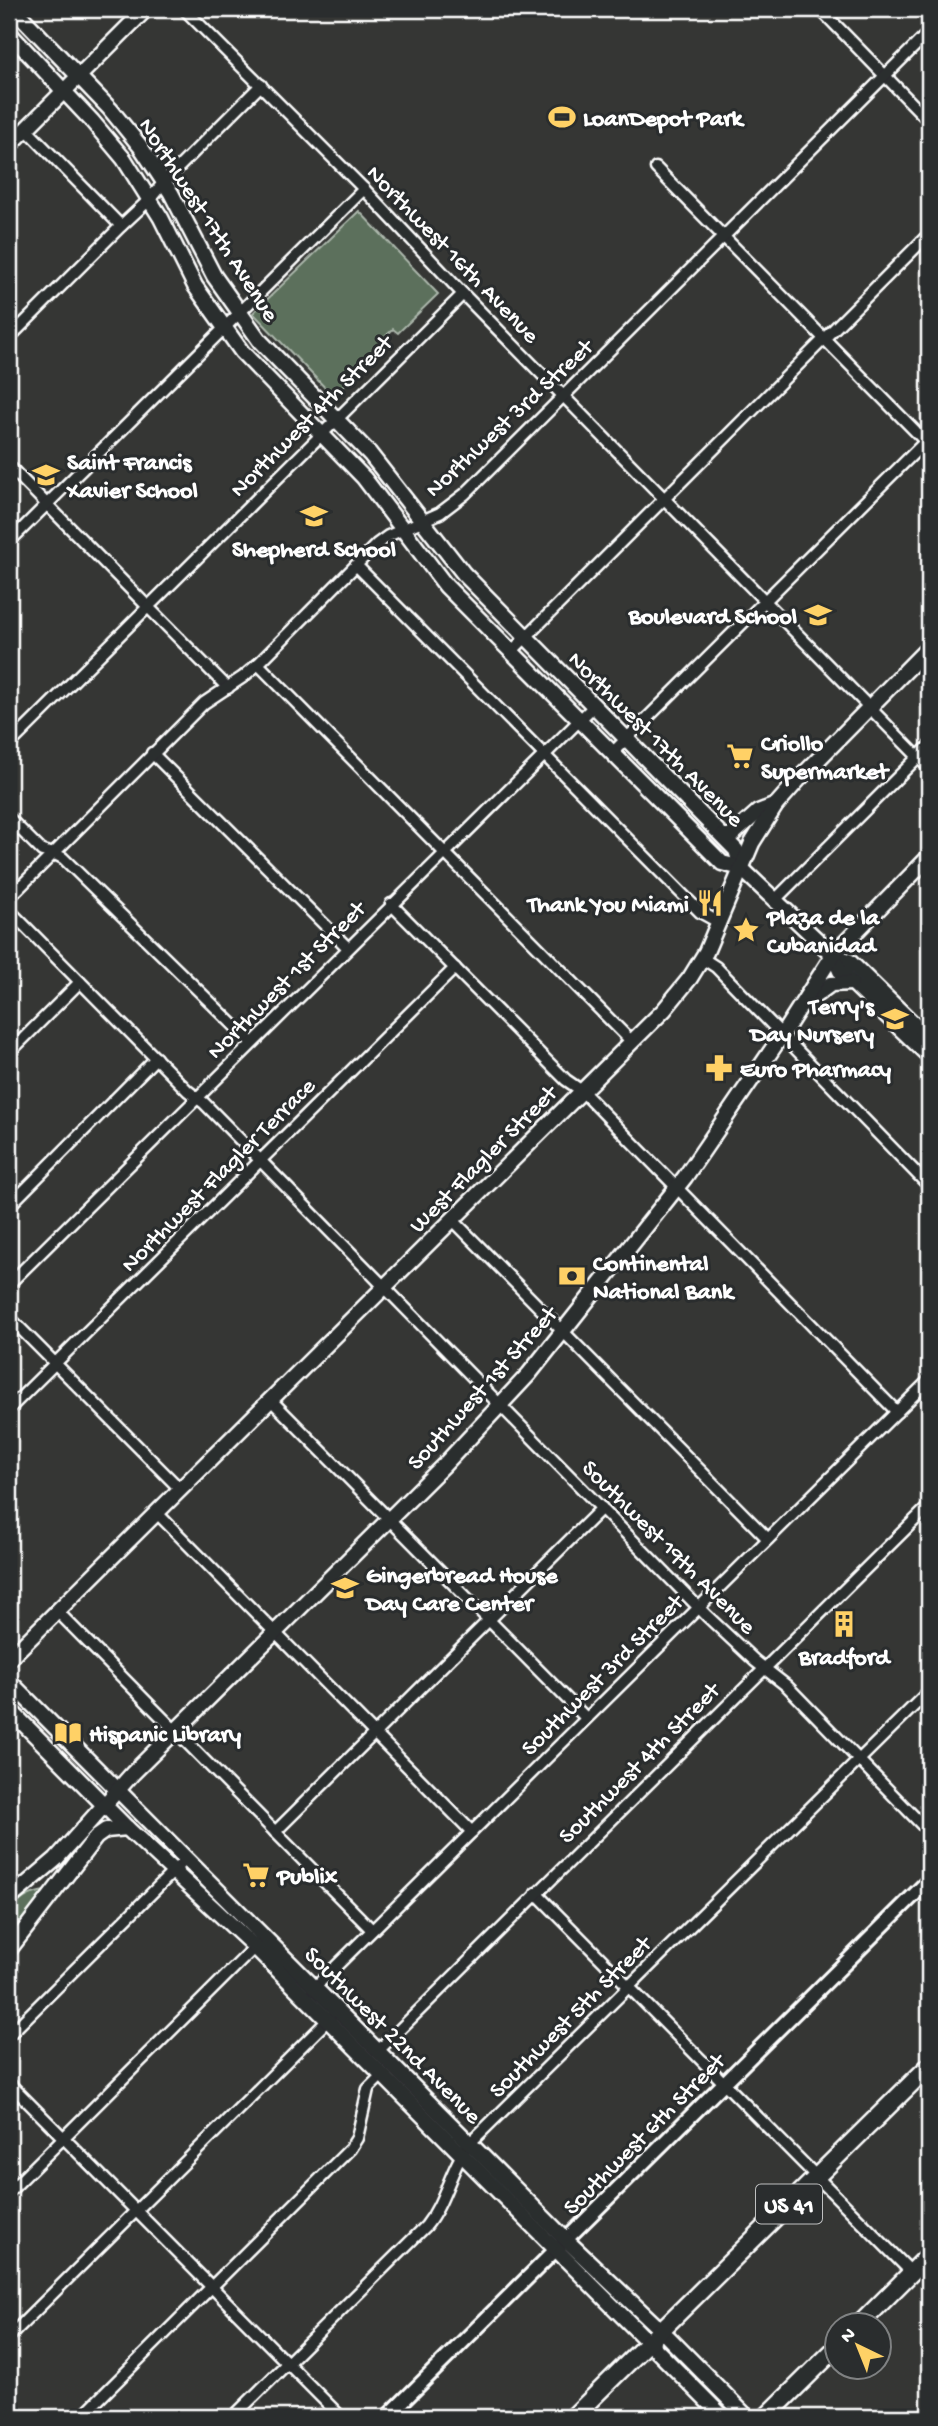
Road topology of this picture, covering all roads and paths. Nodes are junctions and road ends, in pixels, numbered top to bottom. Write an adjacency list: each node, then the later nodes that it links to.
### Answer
1 (13, 9): 7 (main road, Northwest 17th Avenue)
2 (146, 9): 7 (main road)
3 (184, 9): 9 (street, Northwest 16th Avenue)
4 (820, 9): 8 (street)
5 (929, 32): 8 (street, Northwest 3rd Street)
6 (9, 33): 10 (main road, Northwest 17th Avenue)
7 (78, 76): 10 (main road); 15 (main road, Northwest 17th Avenue)
8 (885, 76): 11 (street); 20 (street, Northwest 3rd Street)
9 (261, 85): 15 (street); 16 (street, Northwest 16th Avenue)
10 (64, 91): 12 (main road); 17 (main road, Northwest 17th Avenue)
11 (929, 121)
12 (26, 129): 13 (main road); 18 (street)
13 (9, 146)
14 (656, 168): 20 (street)
15 (164, 182): 17 (street); 22 (main road, Northwest 17th Avenue)
16 (364, 190): 21 (street, Northwest 16th Avenue); 22 (street)
17 (150, 200): 18 (street); 23 (main road, Northwest 17th Avenue)
18 (121, 226): 24 (street)
19 (929, 234): 25 (street)
20 (724, 235): 25 (street); 26 (street, Northwest 3rd Street)
21 (463, 294): 26 (street, Northwest 16th Avenue); 27 (street, Northwest 4th Street)
22 (238, 312): 23 (street); 27 (main road, Northwest 17th Avenue)
23 (223, 327): 28 (main road, Northwest 17th Avenue); 32 (street)
24 (9, 338)
25 (825, 339): 29 (street); 31 (street)
26 (564, 395): 31 (street, Northwest 16th Avenue); 33 (street, Northwest 3rd Street)
27 (336, 419): 28 (street, Northwest 4th Street); 33 (main road, Northwest 17th Avenue)
28 (321, 434): 34 (main road, Northwest 17th Avenue); 38 (street, Northwest 4th Street)
29 (928, 442): 37 (street)
30 (9, 466): 32 (street)
31 (665, 498): 37 (street, Northwest 16th Avenue); 39 (street)
32 (46, 504): 35 (street); 38 (street)
33 (422, 522): 34 (street, Northwest 3rd Street); 39 (main road, Northwest 17th Avenue)
34 (402, 529): 36 (street, Northwest 3rd Street); 41 (main road, Northwest 17th Avenue)
35 (9, 542)
36 (356, 565): 42 (street, Northwest 3rd Street); 51 (street)
37 (766, 601): 45 (street, Northwest 16th Avenue); 47 (street)
38 (148, 606): 43 (street); 48 (street, Northwest 4th Street)
39 (525, 637): 41 (street); 44 (main road, Northwest 17th Avenue)
40 (929, 647): 45 (main road, West Flagler Street)
41 (511, 652): 46 (main road, Northwest 17th Avenue)
42 (258, 664): 43 (street, Northwest 3rd Street); 58 (street)
43 (228, 688): 50 (street, Northwest 3rd Street)
44 (594, 706): 46 (street, Northwest 1st Street); 47 (main road, Northwest 17th Avenue)
45 (870, 707): 53 (street, Northwest 16th Avenue); 55 (main road, West Flagler Street)
46 (579, 720): 51 (street, Northwest 1st Street); 52 (main road, Northwest 17th Avenue)
47 (627, 739): 52 (street); 57 (main road, Northwest 17th Avenue)
48 (9, 745)
49 (929, 746): 53 (street)
50 (152, 753): 59 (street, Northwest 3rd Street); 67 (street)
51 (543, 754): 58 (street, Northwest 1st Street); 66 (street)
52 (611, 754): 61 (main road, Northwest 17th Avenue)
53 (918, 757): 54 (street, Northwest 16th Avenue); 63 (street)
54 (929, 768)
55 (776, 804): 57 (main road); 61 (main road, West Flagler Street)
56 (9, 818): 59 (street)
57 (723, 836): 61 (main road, Northwest 17th Avenue)
58 (445, 852): 64 (street, Northwest 1st Street); 77 (street)
59 (53, 853): 62 (street, Northwest 3rd Street); 76 (street)
60 (929, 857): 68 (main road, Southwest 1st Street)
61 (741, 867): 63 (main road); 66 (main road, West Flagler Street)
62 (9, 898)
63 (776, 899): 68 (main road)
64 (391, 904): 67 (street, Northwest 1st Street); 70 (street)
65 (9, 910): 71 (street, Southwest 19th Avenue)
66 (720, 923): 69 (main road, West Flagler Street)
67 (347, 947): 76 (street, Northwest 1st Street)
68 (833, 955): 72 (main road); 73 (main road, Southwest 1st Street); 75 (main road)
69 (702, 958): 74 (street); 77 (main road, West Flagler Street)
70 (455, 968): 81 (street); 83 (street, Northwest Flagler Terrace)
71 (80, 982): 78 (street); 80 (street, Southwest 19th Avenue)
72 (851, 983): 73 (main road); 79 (main road)
73 (802, 1004): 74 (main road, Southwest 1st Street)
74 (782, 1035): 84 (street); 85 (main road, Southwest 1st Street)
75 (929, 1039)
76 (251, 1042): 82 (street, Northwest 1st Street)
77 (632, 1042): 81 (main road, West Flagler Street)
78 (9, 1054)
79 (929, 1056)
80 (156, 1058): 82 (street, Southwest 19th Avenue); 86 (street)
81 (582, 1091): 85 (street); 87 (main road, West Flagler Street)
82 (196, 1097): 83 (street, Southwest 19th Avenue); 88 (street, Northwest 1st Street)
83 (260, 1160): 89 (street, Southwest 19th Avenue); 92 (street, Northwest Flagler Terrace)
84 (929, 1186)
85 (677, 1188): 91 (main road, Southwest 1st Street); 97 (street)
86 (9, 1206)
87 (452, 1219): 89 (main road, West Flagler Street); 91 (street)
88 (9, 1284)
89 (384, 1286): 94 (main road, West Flagler Street); 95 (street, Southwest 19th Avenue)
90 (9, 1317): 92 (street)
91 (564, 1331): 95 (main road, Southwest 1st Street); 103 (street)
92 (55, 1363): 96 (street, Northwest Flagler Terrace); 98 (street)
93 (929, 1380): 97 (street, Southwest 3rd Street)
94 (270, 1399): 98 (main road, West Flagler Street); 102 (street)
95 (500, 1406): 100 (street, Southwest 19th Avenue); 102 (main road, Southwest 1st Street)
96 (9, 1409)
97 (897, 1412): 103 (street, Southwest 3rd Street)
98 (180, 1489): 101 (main road, West Flagler Street)
99 (929, 1506): 109 (street, Southwest 4th Street)
100 (603, 1508): 104 (street, Southwest 19th Avenue); 106 (street)
101 (157, 1513): 105 (main road, West Flagler Street); 107 (street)
102 (389, 1520): 106 (street); 107 (main road, Southwest 1st Street)
103 (768, 1539): 104 (street, Southwest 3rd Street)
104 (699, 1607): 109 (street, Southwest 19th Avenue); 113 (street, Southwest 3rd Street)
105 (57, 1611): 108 (main road, West Flagler Street); 115 (street)
106 (489, 1621): 113 (street); 116 (street)
107 (275, 1633): 115 (main road, Southwest 1st Street); 116 (street)
108 (9, 1659)
109 (764, 1669): 117 (street, Southwest 19th Avenue); 128 (street, Southwest 4th Street)
110 (9, 1681): 118 (main road, Southwest 22nd Avenue)
111 (929, 1691): 117 (street, Southwest 5th Street)
112 (9, 1709): 114 (main road, Southwest 22nd Avenue)
113 (586, 1718): 122 (street, Southwest 3rd Street)
114 (15, 1722): 119 (main road, Southwest 22nd Avenue)
115 (176, 1731): 118 (main road, Southwest 1st Street); 121 (street)
116 (375, 1734): 121 (street); 122 (street)
117 (858, 1761): 123 (street, Southwest 19th Avenue); 134 (street, Southwest 5th Street)
118 (117, 1790): 119 (main road, Southwest 1st Street); 124 (main road, Southwest 22nd Avenue)
119 (104, 1804): 120 (main road, Southwest 22nd Avenue); 129 (main road, Southwest 1st Street)
120 (127, 1828): 125 (main road, Southwest 22nd Avenue); 126 (main road)
121 (275, 1832): 130 (street)
122 (472, 1832): 130 (street, Southwest 3rd Street)
123 (929, 1832)
124 (186, 1859): 125 (street); 131 (main road, Southwest 22nd Avenue)
125 (174, 1870): 131 (main road, Southwest 22nd Avenue); 138 (street)
126 (64, 1877): 129 (main road); 132 (main road)
127 (929, 1880): 142 (street, Southwest 6th Street)
128 (536, 1893): 134 (street); 139 (street, Southwest 4th Street)
129 (14, 1895)
130 (372, 1930): 133 (street, Southwest 3rd Street)
131 (260, 1942): 133 (main road, Southwest 22nd Avenue); 135 (main road, Southwest 22nd Avenue); 144 (street)
132 (9, 1950)
133 (315, 1986): 135 (street, Southwest 3rd Street); 136 (main road, Southwest 22nd Avenue)
134 (628, 1986): 142 (street); 145 (street, Southwest 5th Street)
135 (304, 1997): 137 (main road, Southwest 22nd Avenue)
136 (338, 2010): 137 (street); 139 (main road, Southwest 22nd Avenue)
137 (328, 2021): 141 (main road, Southwest 22nd Avenue); 148 (street)
138 (9, 2035)
139 (379, 2050): 145 (main road, Southwest 22nd Avenue)
140 (929, 2066): 146 (main road, US 41)
141 (382, 2075): 145 (main road, Southwest 22nd Avenue); 153 (street)
142 (725, 2082): 146 (street); 149 (street, Southwest 6th Street)
143 (9, 2083): 144 (street)
144 (63, 2138): 147 (street); 148 (street)
145 (465, 2149): 149 (main road, Southwest 22nd Avenue); 150 (main road, Southwest 22nd Avenue); 159 (street, Southwest 5th Street)
146 (817, 2176): 152 (street); 155 (main road, US 41)
147 (9, 2192)
148 (136, 2211): 153 (street); 156 (street)
149 (565, 2239): 150 (street, Southwest 6th Street); 155 (main road, Southwest 22nd Avenue)
150 (554, 2250): 157 (main road, Southwest 22nd Avenue); 164 (street, Southwest 6th Street)
151 (929, 2255): 152 (main road)
152 (912, 2273): 154 (main road)
153 (212, 2287): 159 (street); 161 (street)
154 (875, 2310)
155 (661, 2329): 157 (main road, US 41); 167 (main road, Southwest 22nd Avenue)
156 (9, 2337)
157 (648, 2342): 165 (main road, US 41); 166 (main road, Southwest 22nd Avenue)
158 (822, 2363): 160 (main road)
159 (287, 2364): 162 (street, Southwest 5th Street); 163 (street)
160 (779, 2411): 168 (main road)
161 (81, 2417)
162 (233, 2417)
163 (341, 2417)
164 (387, 2417)
165 (573, 2417)
166 (723, 2417)
167 (747, 2417)
168 (766, 2417)

